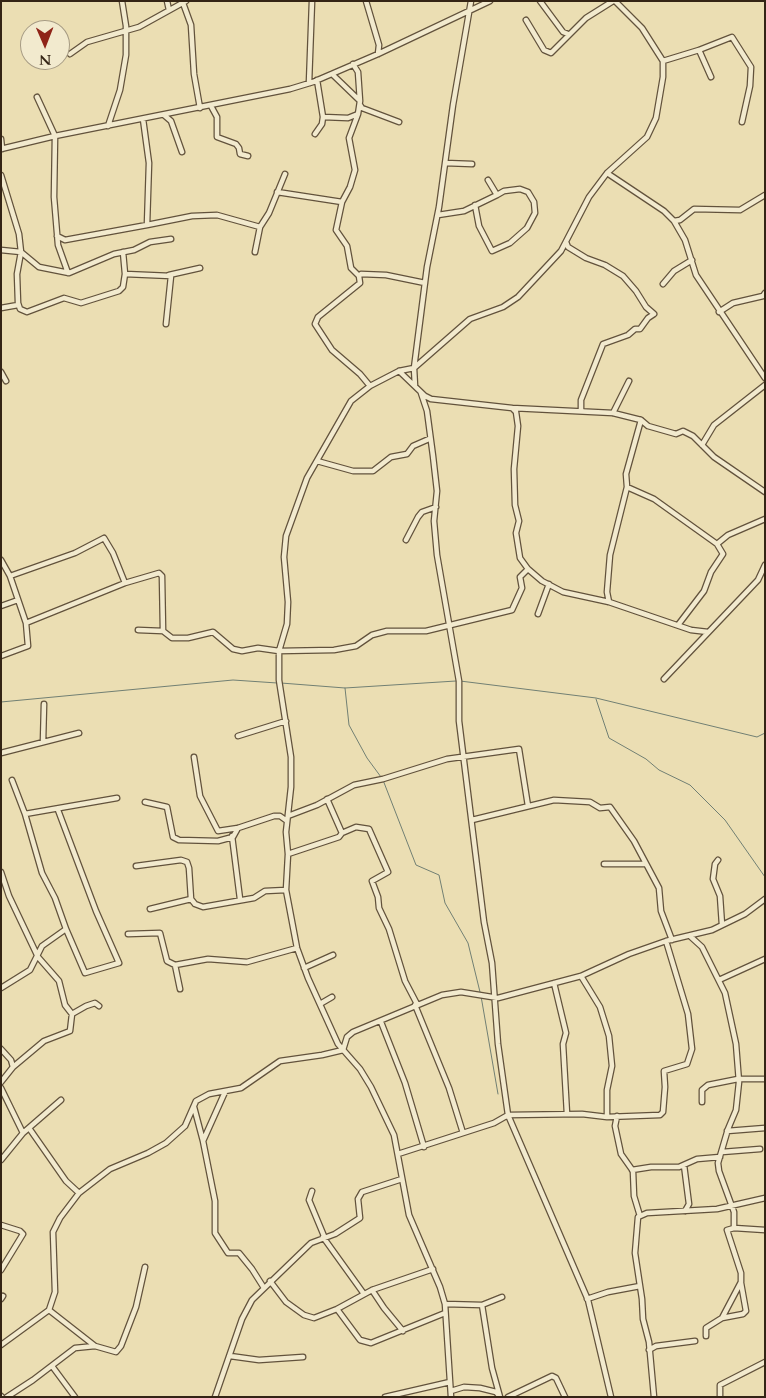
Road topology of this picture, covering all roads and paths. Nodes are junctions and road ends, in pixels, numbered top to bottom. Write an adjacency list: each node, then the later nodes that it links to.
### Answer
1 (122, 1): 13 (street)
2 (167, 1): 10 (street)
3 (312, 1): 23 (street)
4 (366, 1): 17 (street)
5 (471, 1): 11 (street)
6 (490, 1): 11 (street)
7 (540, 1): 14 (street)
8 (614, 1): 14 (street); 18 (street)
9 (185, 2): 10 (street); 27 (street)
10 (170, 10): 13 (street)
11 (469, 13): 17 (street); 43 (street)
12 (526, 20): 14 (street)
13 (126, 31): 16 (street); 31 (street)
14 (568, 34)
15 (699, 50): 18 (street); 21 (street); 34 (street)
16 (70, 54)
17 (378, 54): 19 (street)
18 (663, 61): 45 (street)
19 (353, 64): 20 (street); 25 (street)
20 (332, 74): 22 (street); 25 (street)
21 (711, 77)
22 (317, 80): 23 (street); 30 (street)
23 (309, 83): 26 (street)
24 (37, 97): 38 (street)
25 (360, 103): 28 (street); 33 (street)
26 (210, 106): 27 (street); 42 (street)
27 (200, 108): 29 (street)
28 (358, 114): 30 (street); 53 (street)
29 (164, 115): 32 (street); 41 (street)
30 (323, 117): 37 (street)
31 (111, 119): 35 (street); 36 (street)
32 (143, 119): 35 (street); 57 (street)
33 (400, 122)
34 (742, 122)
35 (116, 124): 36 (street)
36 (108, 126): 38 (street)
37 (315, 134)
38 (55, 136): 40 (street); 59 (street)
39 (1, 139): 40 (street)
40 (2, 149)
41 (182, 152)
42 (248, 156)
43 (445, 163): 44 (street); 55 (street)
44 (472, 164)
45 (606, 173): 56 (street); 61 (street)
46 (285, 174): 50 (street)
47 (1, 175): 49 (street)
48 (488, 180): 51 (street)
49 (3, 191): 63 (street)
50 (277, 192): 53 (street); 58 (street)
51 (497, 195): 54 (street); 54 (street)
52 (765, 195): 56 (street)
53 (342, 202): 71 (street)
54 (475, 206): 55 (street)
55 (438, 214): 72 (street)
56 (674, 221): 66 (street)
57 (147, 225): 58 (street); 59 (street)
58 (260, 227): 65 (street)
59 (57, 236): 68 (street)
60 (171, 239): 64 (street)
61 (566, 242): 79 (street); 90 (street)
62 (1, 250): 63 (street)
63 (22, 252): 68 (street); 75 (street)
64 (123, 252): 68 (street); 69 (street)
65 (255, 252)
66 (692, 260): 73 (street); 77 (street)
67 (200, 268): 70 (street)
68 (68, 272)
69 (125, 274): 70 (street); 75 (street)
70 (169, 275): 78 (street)
71 (359, 276): 72 (street); 86 (street)
72 (425, 283): 79 (street)
73 (663, 284)
74 (765, 292): 77 (street)
75 (18, 305): 76 (street)
76 (1, 308)
77 (720, 312): 82 (street)
78 (166, 324)
79 (414, 368): 80 (street); 87 (street)
80 (399, 371): 86 (street); 87 (street)
81 (1, 372): 83 (street)
82 (765, 378)
83 (6, 381)
84 (629, 381): 91 (street)
85 (765, 385): 94 (street)
86 (370, 386): 95 (street)
87 (415, 386): 88 (street)
88 (421, 393): 89 (street); 93 (street)
89 (512, 408): 90 (street); 104 (street)
90 (581, 411): 91 (street)
91 (613, 413): 92 (street)
92 (641, 420): 94 (street); 96 (street)
93 (429, 439): 95 (street); 98 (street)
94 (702, 445): 97 (street)
95 (317, 461): 118 (street)
96 (627, 487): 101 (street); 109 (street)
97 (765, 492)
98 (436, 507): 100 (street); 114 (street)
99 (765, 519): 101 (street)
100 (406, 540)
101 (717, 544): 113 (street)
102 (1, 560): 105 (street)
103 (765, 565): 117 (street)
104 (528, 569): 107 (street); 114 (street)
105 (10, 576): 106 (street); 108 (street)
106 (125, 584): 112 (street); 116 (street)
107 (549, 584): 109 (street); 111 (street)
108 (18, 600): 110 (street); 112 (street)
109 (609, 602): 113 (street)
110 (1, 606)
111 (538, 614)
112 (26, 623): 119 (street)
113 (678, 626): 117 (street)
114 (448, 627): 118 (street); 128 (street)
115 (138, 630): 116 (street)
116 (163, 631): 118 (street)
117 (708, 632): 120 (street)
118 (279, 651): 122 (street)
119 (1, 656)
120 (664, 679)
121 (44, 704): 125 (street)
122 (286, 721): 124 (street); 136 (street)
123 (79, 733): 125 (street)
124 (238, 736)
125 (43, 742): 126 (street)
126 (1, 753)
127 (194, 757): 139 (street)
128 (464, 757): 131 (street); 133 (street); 137 (street)
129 (12, 780): 135 (street)
130 (117, 798): 134 (street)
131 (327, 799): 136 (street); 140 (street)
132 (145, 802): 141 (street)
133 (528, 806): 137 (street); 145 (street)
134 (58, 810): 135 (street); 154 (street)
135 (26, 814): 154 (street)
136 (287, 818): 138 (street); 142 (street)
137 (472, 820): 171 (street)
138 (238, 828): 139 (street); 141 (street)
139 (230, 830): 141 (street)
140 (342, 833): 142 (street); 173 (street)
141 (233, 837): 151 (street)
142 (288, 854): 148 (street)
143 (718, 860): 153 (street)
144 (604, 864): 145 (street)
145 (646, 864): 157 (street)
146 (136, 866): 149 (street)
147 (1, 872): 161 (street)
148 (286, 890): 151 (street); 159 (street)
149 (191, 899): 151 (street); 152 (street)
150 (765, 899): 153 (street)
151 (240, 900)
152 (150, 909)
153 (722, 925): 156 (street)
154 (66, 929): 161 (street)
155 (128, 934): 163 (street)
156 (690, 936): 157 (street); 166 (street)
157 (672, 940): 158 (street)
158 (666, 941): 165 (street); 190 (street)
159 (297, 948): 163 (street); 164 (street)
160 (333, 955): 164 (street)
161 (38, 957): 168 (street); 175 (street)
162 (765, 959): 166 (street)
163 (175, 965): 169 (street)
164 (304, 968): 172 (street)
165 (581, 976): 167 (street); 191 (street)
166 (719, 980): 180 (street)
167 (554, 983): 171 (street); 188 (street)
168 (1, 988)
169 (180, 990)
170 (332, 997): 172 (street)
171 (494, 998): 173 (street); 189 (street)
172 (320, 1004): 178 (street)
173 (416, 1005): 176 (street); 196 (street)
174 (99, 1006): 175 (street)
175 (72, 1014): 179 (street)
176 (381, 1022): 178 (street); 198 (street)
177 (1, 1049): 179 (street)
178 (343, 1050): 184 (street); 200 (street)
179 (12, 1067): 182 (street)
180 (738, 1079): 181 (street); 186 (street); 194 (street)
181 (765, 1079)
182 (1, 1082)
183 (1, 1088): 195 (street)
184 (225, 1092): 187 (street); 197 (street)
185 (61, 1100): 192 (street)
186 (702, 1102)
187 (194, 1106): 197 (street); 207 (street)
188 (567, 1114): 189 (street); 191 (street)
189 (508, 1115): 196 (street); 226 (street)
190 (617, 1116): 191 (street); 204 (street)
191 (607, 1118)
192 (29, 1128): 195 (street); 207 (street)
193 (765, 1128): 194 (street)
194 (727, 1131): 201 (street)
195 (23, 1133): 202 (street)
196 (463, 1133): 198 (street)
197 (203, 1141): 222 (street)
198 (424, 1147): 200 (street)
199 (760, 1148): 201 (street)
200 (398, 1154): 205 (street)
201 (721, 1155): 203 (street); 209 (street)
202 (1, 1160)
203 (684, 1166): 204 (street); 210 (street)
204 (632, 1170): 211 (street)
205 (402, 1179): 215 (street); 217 (street)
206 (312, 1191): 215 (street)
207 (79, 1193): 230 (street)
208 (765, 1198): 209 (street)
209 (731, 1205): 210 (street); 213 (street)
210 (685, 1211): 211 (street)
211 (640, 1216): 221 (street)
212 (1, 1225): 218 (street)
213 (734, 1228): 214 (street); 220 (street)
214 (765, 1230)
215 (324, 1236): 219 (street); 224 (street)
216 (145, 1268): 237 (street)
217 (433, 1269): 223 (street); 227 (street)
218 (1, 1270)
219 (270, 1282): 222 (street); 229 (street)
220 (741, 1282): 232 (street); 232 (street)
221 (640, 1286): 226 (street); 238 (street)
222 (264, 1288): 239 (street)
223 (372, 1290): 224 (street); 233 (street)
224 (364, 1294): 229 (street)
225 (502, 1297): 228 (street)
226 (587, 1299): 253 (street)
227 (444, 1304): 228 (street); 231 (street)
228 (482, 1305): 250 (street)
229 (337, 1309): 233 (street)
230 (49, 1310): 236 (street); 237 (street)
231 (445, 1313): 233 (street); 243 (street)
232 (722, 1318): 234 (street)
233 (403, 1331)
234 (706, 1336)
235 (695, 1342): 238 (street)
236 (1, 1345)
237 (95, 1346): 242 (street)
238 (649, 1350): 254 (street)
239 (230, 1356): 240 (street); 247 (street)
240 (303, 1357)
241 (765, 1362): 255 (street)
242 (52, 1366): 245 (street); 246 (street)
243 (450, 1382): 244 (street); 248 (street)
244 (450, 1391): 249 (street); 250 (street)
245 (6, 1397)
246 (75, 1397)
247 (215, 1397)
248 (385, 1397)
249 (451, 1397)
250 (500, 1397)
251 (508, 1397): 252 (street)
252 (565, 1397)
253 (611, 1397)
254 (654, 1397)
255 (720, 1397)

